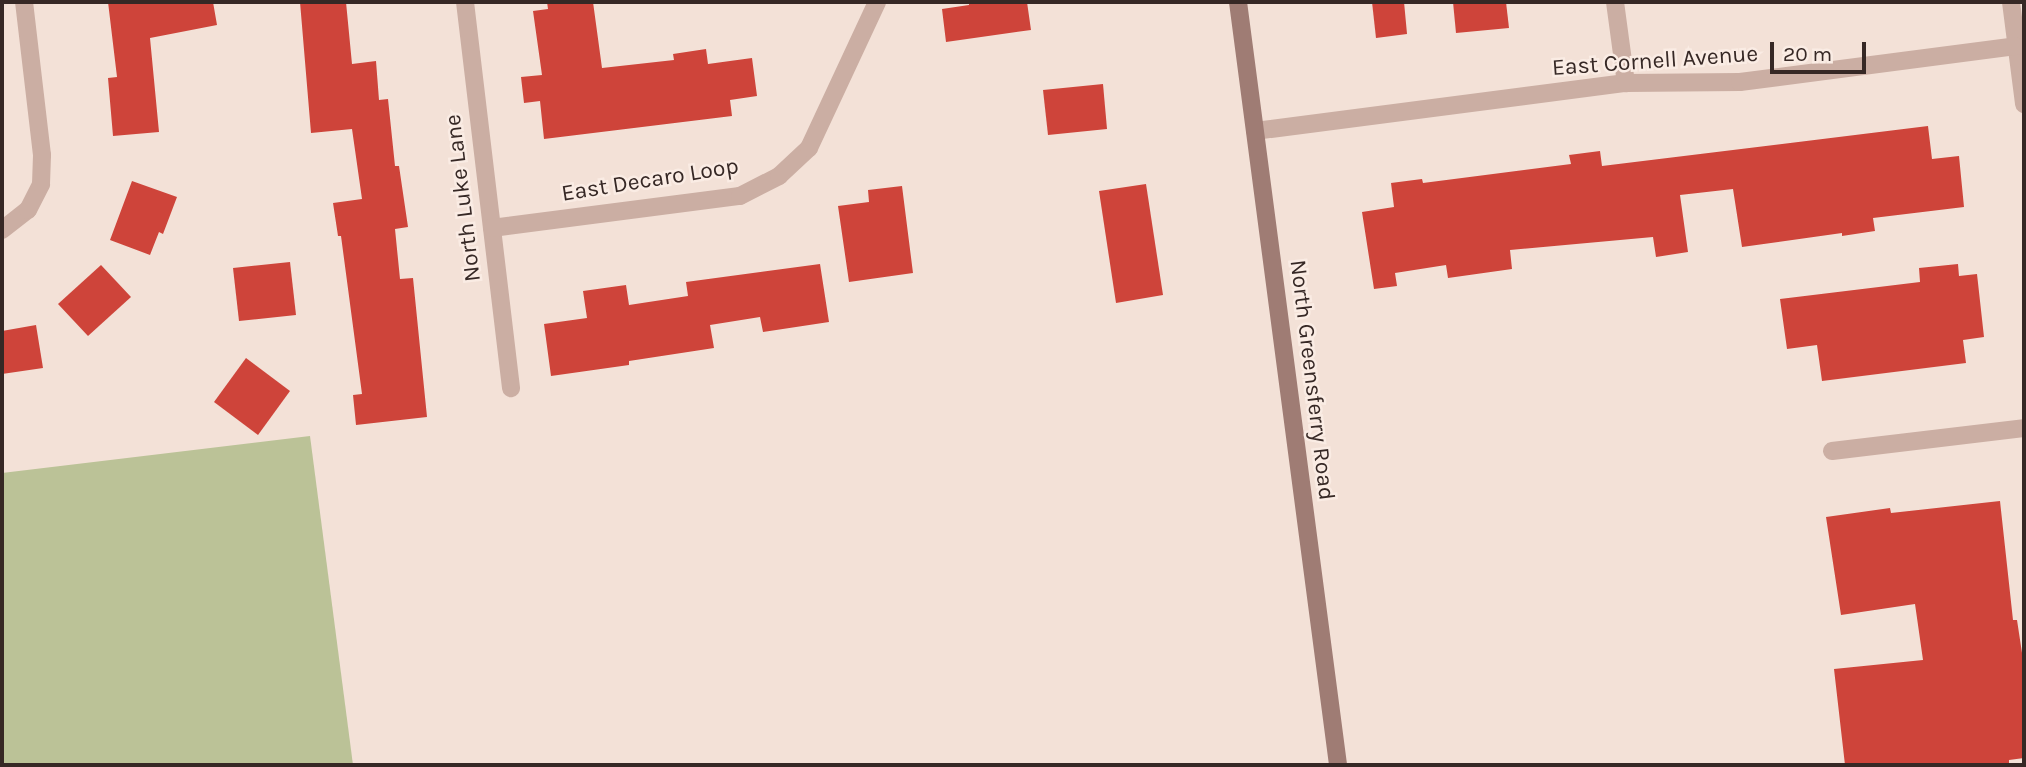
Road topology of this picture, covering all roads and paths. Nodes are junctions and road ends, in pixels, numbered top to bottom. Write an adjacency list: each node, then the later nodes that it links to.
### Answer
1 (24, 2): 12 (street)
2 (465, 2): 11 (street, North Luke Lane)
3 (877, 2): 11 (street, East Decaro Loop)
4 (1238, 2): 10 (main road, North Greensferry Road)
5 (1615, 2): 8 (street)
6 (2011, 2): 7 (street)
7 (2016, 46): 8 (street, East Cornell Avenue); 9 (street)
8 (1626, 83): 10 (street, East Cornell Avenue)
9 (2024, 104)
10 (1255, 131): 16 (main road, North Greensferry Road)
11 (492, 228): 13 (street, North Luke Lane)
12 (2, 230)
13 (511, 388)
14 (2024, 428): 15 (street)
15 (1832, 451)
16 (1338, 765)

